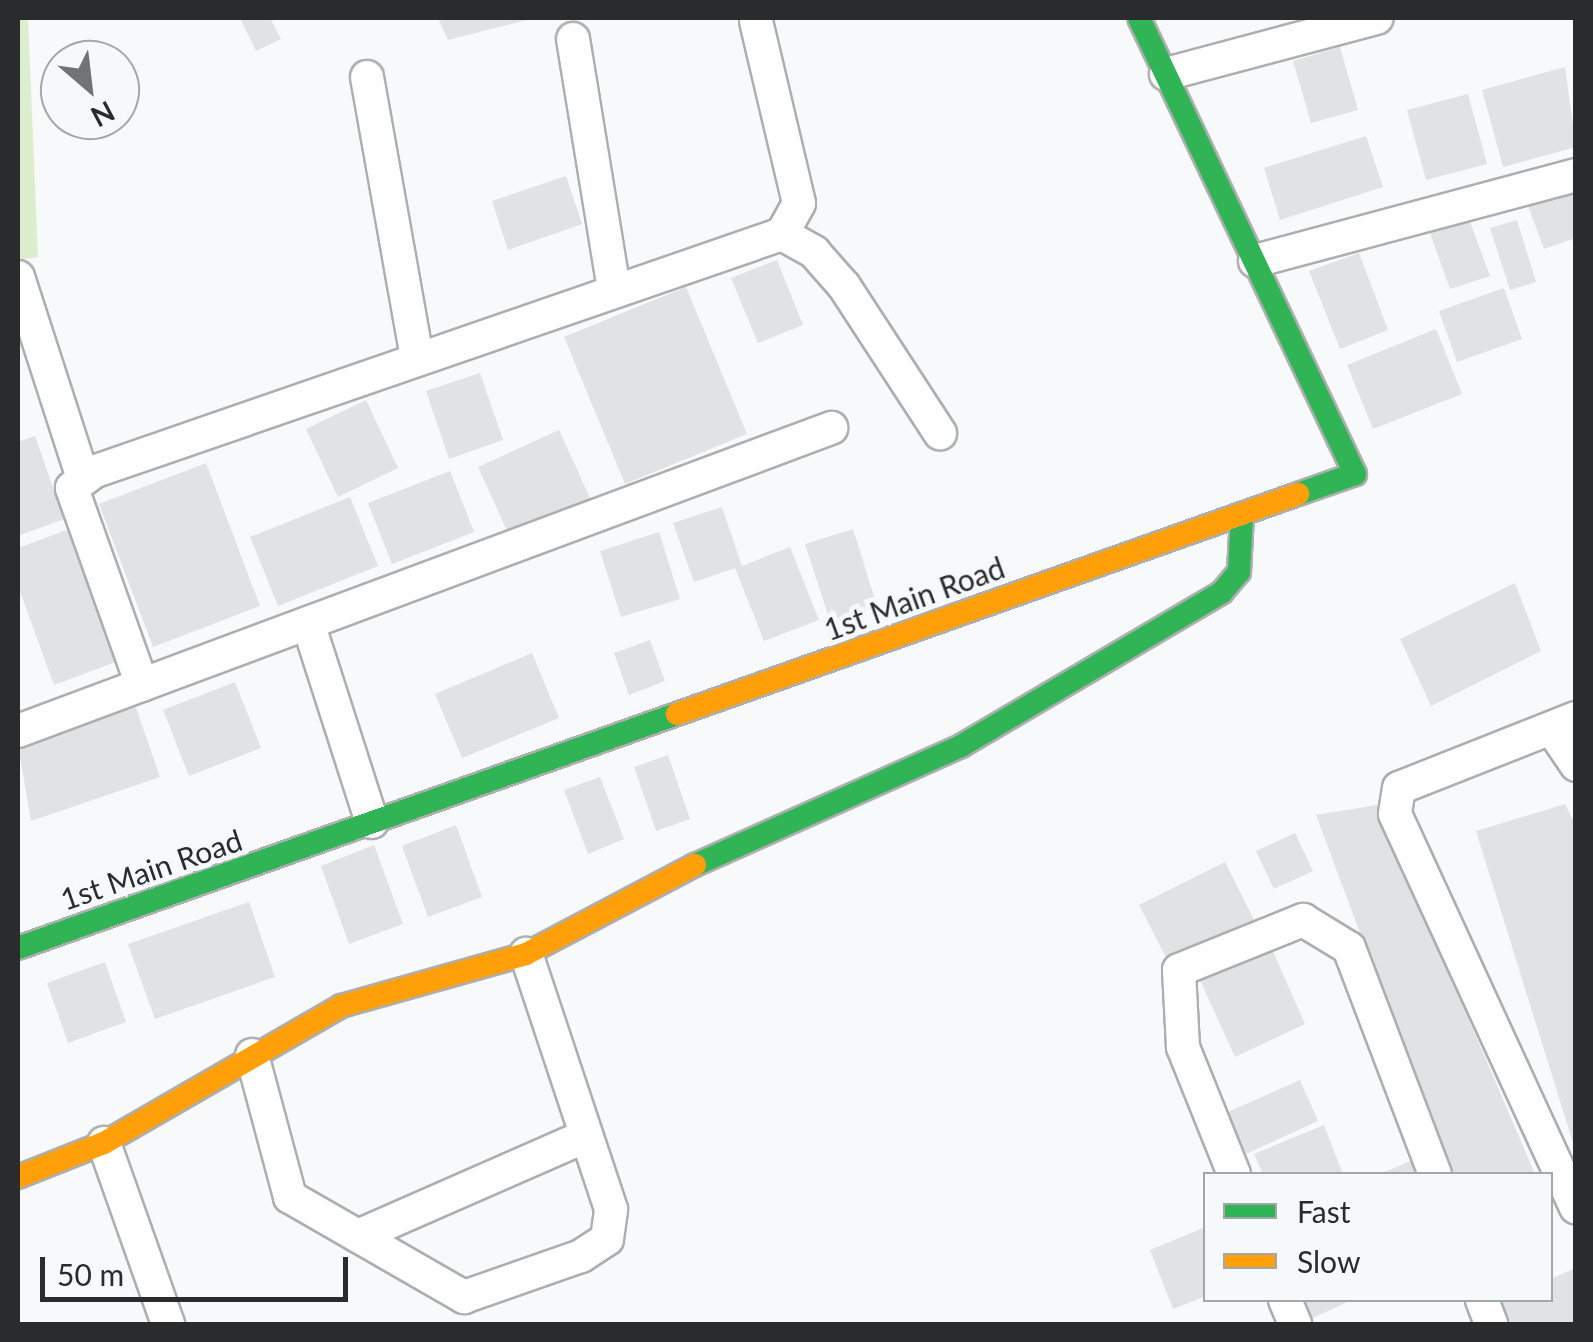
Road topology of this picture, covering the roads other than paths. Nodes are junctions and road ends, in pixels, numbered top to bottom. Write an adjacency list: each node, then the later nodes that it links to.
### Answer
1 (1139, 18): 5 (street, 1st Main Road)
2 (1377, 18): 5 (street)
3 (756, 21): 8 (street)
4 (573, 39): 11 (street)
5 (1166, 74): 9 (street, 1st Main Road)
6 (367, 77): 12 (street)
7 (1576, 175): 9 (street)
8 (782, 234): 11 (street); 14 (street)
9 (1255, 261): 16 (street, 1st Main Road)
10 (18, 276): 15 (street)
11 (614, 289): 12 (street)
12 (417, 358): 15 (street)
13 (831, 428): 17 (street)
14 (940, 433)
15 (82, 478): 18 (street)
16 (1242, 514): 22 (street, 1st Main Road); 24 (street)
17 (308, 623): 18 (street); 22 (street)
18 (142, 685): 20 (street)
19 (1565, 725): 21 (street); 31 (street)
20 (18, 731)
21 (1576, 765)
22 (372, 822): 23 (street, 1st Main Road)
23 (18, 948)
24 (526, 954): 25 (street); 26 (street)
25 (252, 1056): 27 (street); 32 (street)
26 (586, 1136): 32 (street); 32 (street)
27 (104, 1143): 30 (street); 33 (street)
28 (1233, 1172): 29 (street)
29 (1433, 1172)
30 (18, 1177)
31 (1576, 1207)
32 (358, 1236)
33 (168, 1324)

